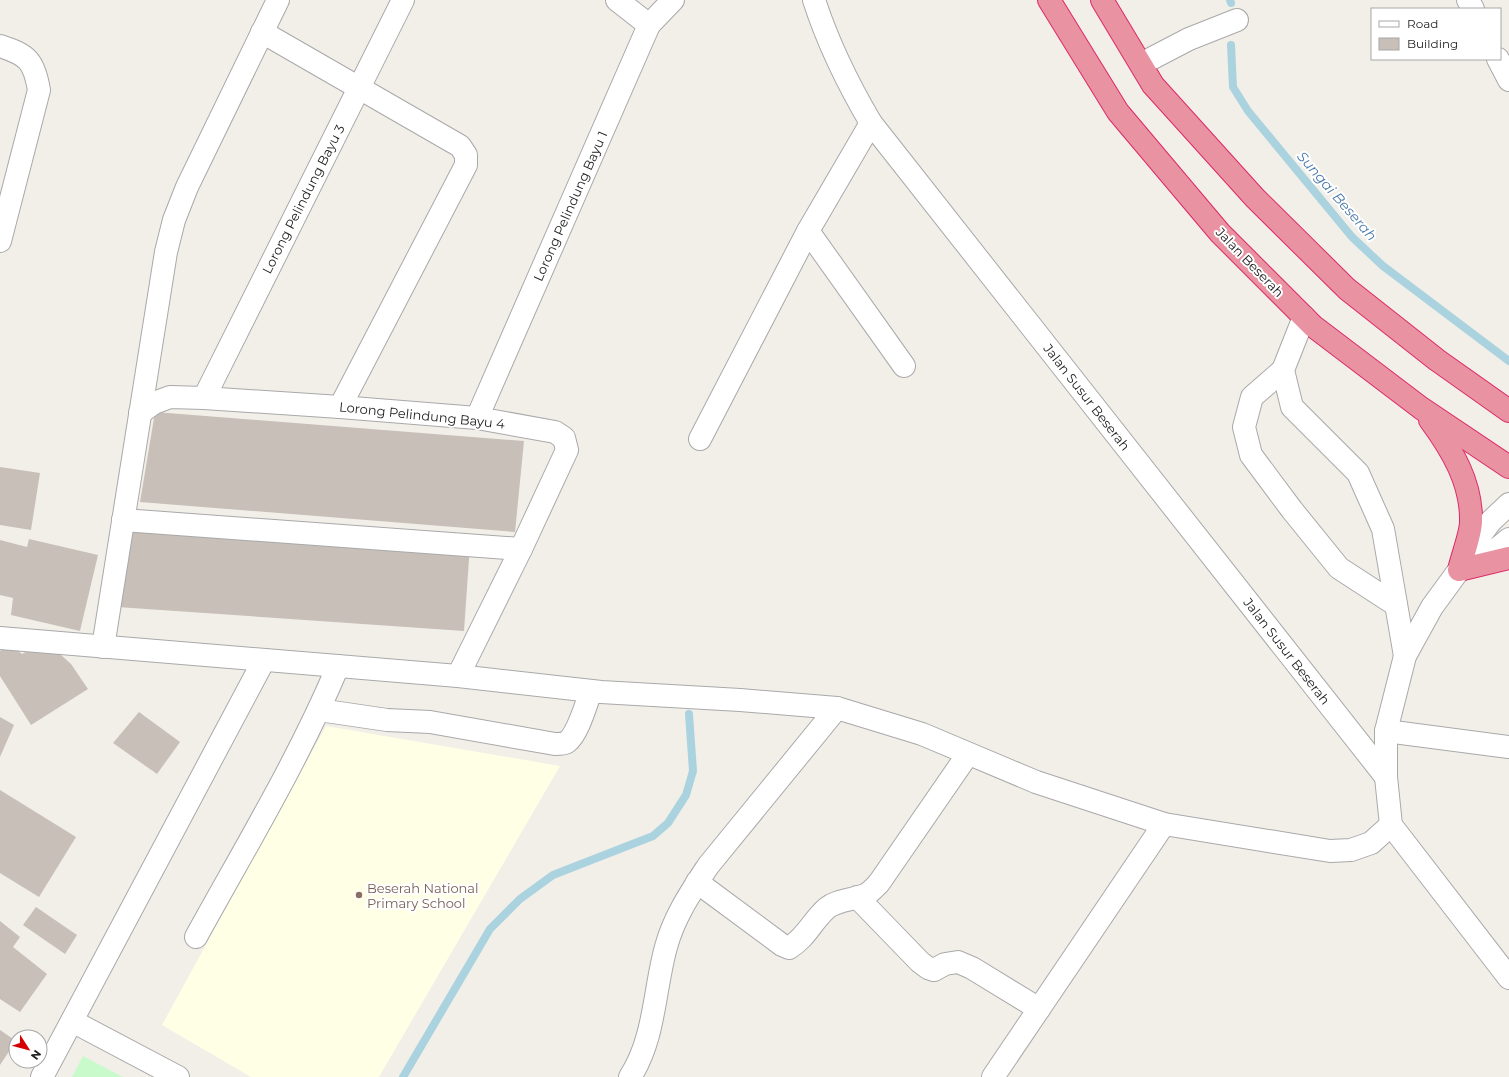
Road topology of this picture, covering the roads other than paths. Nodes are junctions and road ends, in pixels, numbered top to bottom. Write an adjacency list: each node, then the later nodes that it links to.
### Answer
1 (278, 0): 10 (street)
2 (403, 0): 15 (street, Lorong Pelindung Bayu 3)
3 (617, 0): 9 (street)
4 (673, 0): 9 (street, Lorong Pelindung Bayu 1)
5 (814, 0): 16 (street, Jalan Susur Beserah)
6 (1049, 0): 19 (highway, Jalan Beserah)
7 (1102, 0): 13 (highway)
8 (1237, 20): 13 (street)
9 (649, 25): 27 (street, Lorong Pelindung Bayu 1)
10 (262, 32): 15 (street); 26 (street)
11 (0, 46): 18 (street)
12 (1499, 60): 14 (street)
13 (1141, 64): 25 (highway)
14 (1509, 80)
15 (359, 88): 22 (street, Lorong Pelindung Bayu 3); 23 (street)
16 (871, 123): 17 (street); 49 (street, Jalan Susur Beserah)
17 (808, 231): 20 (street); 28 (street)
18 (0, 242)
19 (1304, 318): 21 (street); 24 (highway, Jalan Beserah)
20 (904, 366)
21 (1283, 370): 36 (street); 36 (street)
22 (204, 398): 23 (street, Lorong Pelindung Bayu 4); 26 (street, Lorong Pelindung Bayu 4)
23 (340, 407): 27 (street, Lorong Pelindung Bayu 4)
24 (1421, 408): 29 (highway, Jalan Beserah); 35 (highway)
25 (1509, 411)
26 (140, 413): 31 (street)
27 (477, 418): 33 (street, Lorong Pelindung Bayu 4)
28 (700, 439)
29 (1509, 467)
30 (1509, 504): 35 (street)
31 (123, 520): 33 (street); 38 (street)
32 (1509, 539): 35 (street)
33 (521, 549): 42 (street, Lorong Pelindung Bayu 4)
34 (1509, 558): 35 (highway)
35 (1459, 570): 39 (street)
36 (1396, 605): 39 (street)
37 (0, 638): 38 (street)
38 (102, 647): 40 (street)
39 (1405, 656): 46 (street)
40 (264, 660): 41 (street); 57 (street)
41 (338, 666): 42 (street); 45 (street)
42 (458, 676): 43 (street)
43 (591, 691): 44 (street); 45 (street)
44 (837, 708): 48 (street); 52 (street)
45 (319, 710): 54 (street)
46 (1386, 731): 47 (street); 49 (street)
47 (1509, 747)
48 (968, 754): 50 (street); 53 (street)
49 (1386, 777): 51 (street)
50 (1164, 824): 51 (street); 56 (street)
51 (1390, 826): 55 (street)
52 (698, 882): 53 (street); 60 (street)
53 (857, 897): 56 (street)
54 (196, 937)
55 (1509, 978)
56 (1039, 1008): 61 (street)
57 (72, 1021): 58 (street); 59 (street)
58 (42, 1077)
59 (178, 1077)
60 (630, 1077)
61 (993, 1077)

